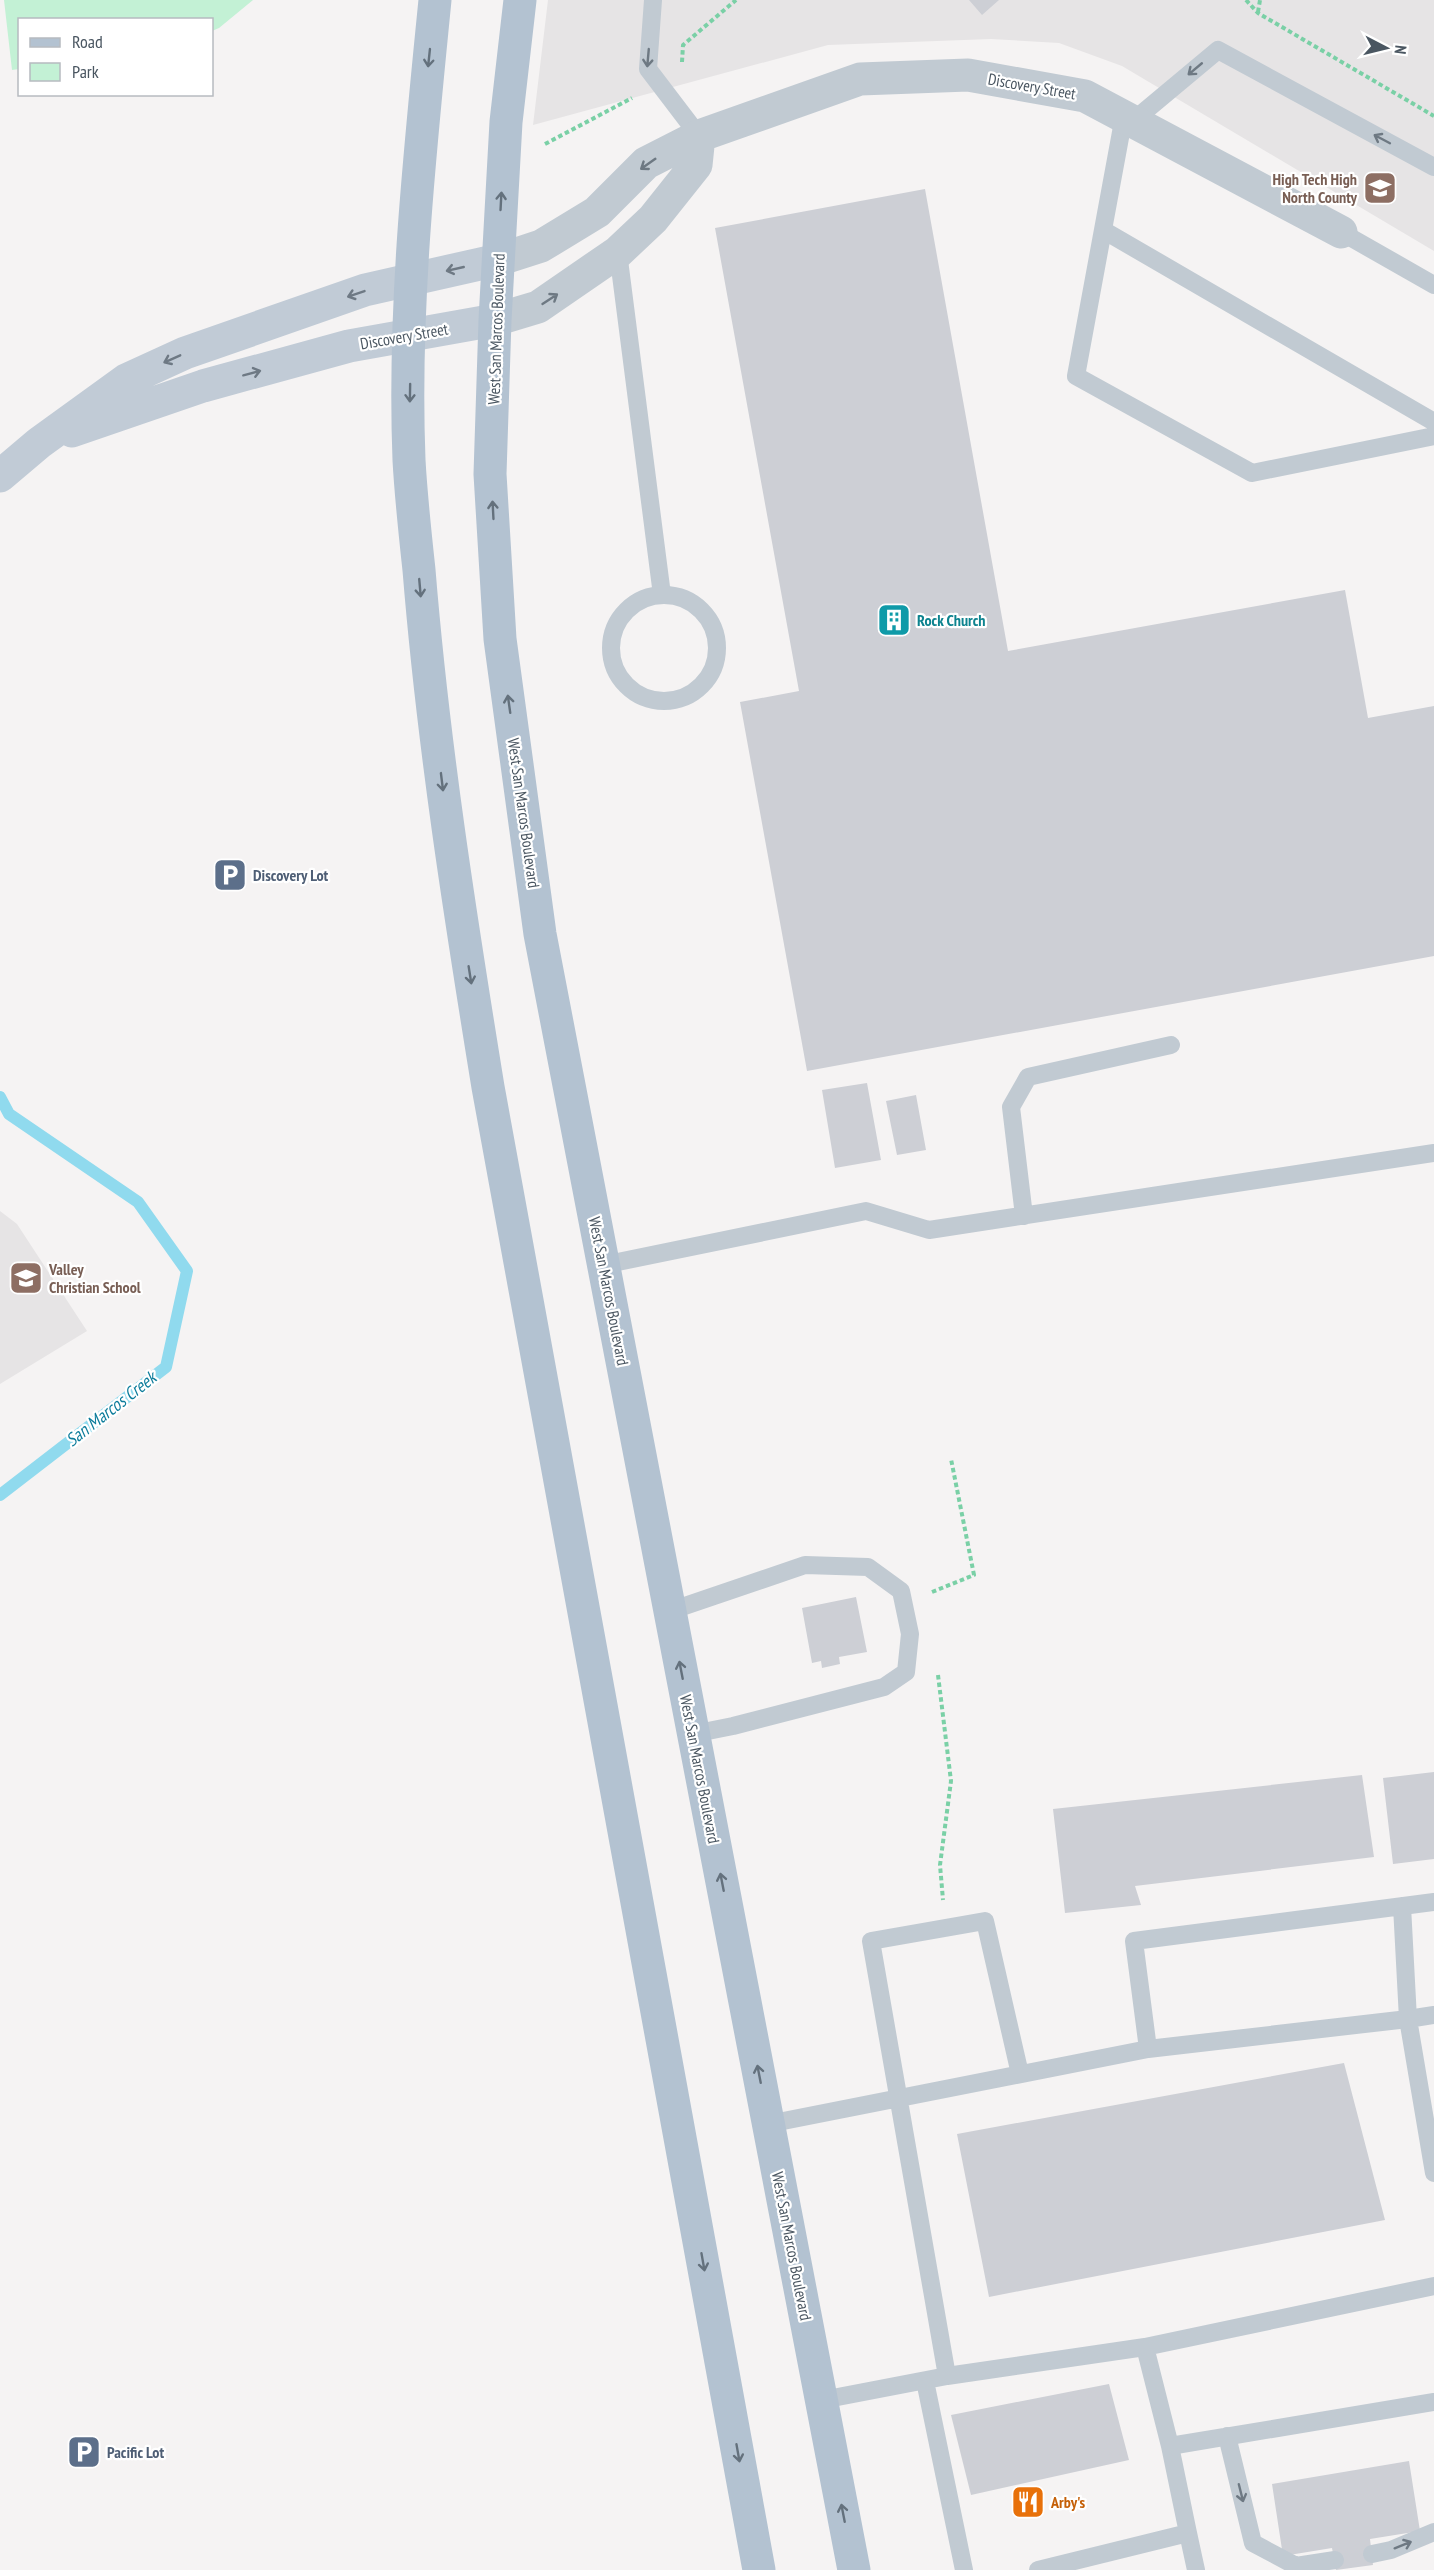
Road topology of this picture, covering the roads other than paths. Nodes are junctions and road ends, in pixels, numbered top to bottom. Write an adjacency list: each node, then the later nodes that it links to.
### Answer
1 (435, 0): 11 (main road, one-way to 11)
2 (520, 0): 10 (main road, West San Marcos Boulevard, one-way to 2)
3 (653, 0): 5 (lane, one-way to 5)
4 (1128, 119): 5 (street, Discovery Street); 6 (lane, one-way to 4); 7 (lane); 8 (street, Discovery Street)
5 (699, 136): 9 (street, Discovery Street); 10 (street, Discovery Street, one-way to 10)
6 (1434, 166)
7 (1103, 230): 15 (lane); 16 (lane)
8 (1341, 232): 12 (lane)
9 (618, 252): 13 (street, Discovery Street, one-way to 9); 19 (lane)
10 (498, 260): 11 (main road, Discovery Street, one-way to 11); 13 (main road, West San Marcos Boulevard)
11 (412, 279): 14 (main road); 17 (main road, Discovery Street, one-way to 17)
12 (1434, 285)
13 (495, 320): 14 (main road, Discovery Street); 23 (main road, West San Marcos Boulevard, one-way to 13)
14 (410, 335): 17 (main road, Discovery Street, one-way to 14); 47 (main road, one-way to 47)
15 (1434, 422)
16 (1434, 436)
17 (39, 443): 18 (main road, Discovery Street)
18 (0, 476)
19 (662, 595): 19 (lane)
20 (1171, 1045): 22 (lane)
21 (1434, 1153): 22 (lane)
22 (1024, 1216): 23 (lane)
23 (603, 1265): 24 (main road, West San Marcos Boulevard)
24 (670, 1611): 25 (main road, West San Marcos Boulevard, one-way to 24); 25 (lane)
25 (693, 1734): 33 (main road, West San Marcos Boulevard, one-way to 25)
26 (1434, 1902): 27 (lane)
27 (1402, 1906): 29 (lane); 30 (lane)
28 (1434, 2015): 29 (lane)
29 (1408, 2019): 30 (lane); 34 (lane)
30 (1148, 2049): 31 (lane)
31 (1020, 2074): 32 (lane); 32 (lane)
32 (898, 2098): 33 (lane); 37 (lane)
33 (768, 2124): 39 (main road, West San Marcos Boulevard)
34 (1434, 2173)
35 (1434, 2286): 36 (lane)
36 (1145, 2347): 37 (lane); 42 (lane)
37 (947, 2376): 38 (lane)
38 (926, 2380): 39 (lane); 49 (lane)
39 (822, 2400): 48 (main road, West San Marcos Boulevard, one-way to 39)
40 (1433, 2408): 41 (lane)
41 (1227, 2436): 42 (lane); 46 (lane, one-way to 46)
42 (1170, 2446): 43 (lane)
43 (1188, 2532): 50 (lane); 51 (lane)
44 (1434, 2532): 45 (lane, one-way to 44)
45 (1372, 2554)
46 (1335, 2560)
47 (759, 2570)
48 (854, 2570)
49 (964, 2570)
50 (1038, 2570)
51 (1196, 2570)

